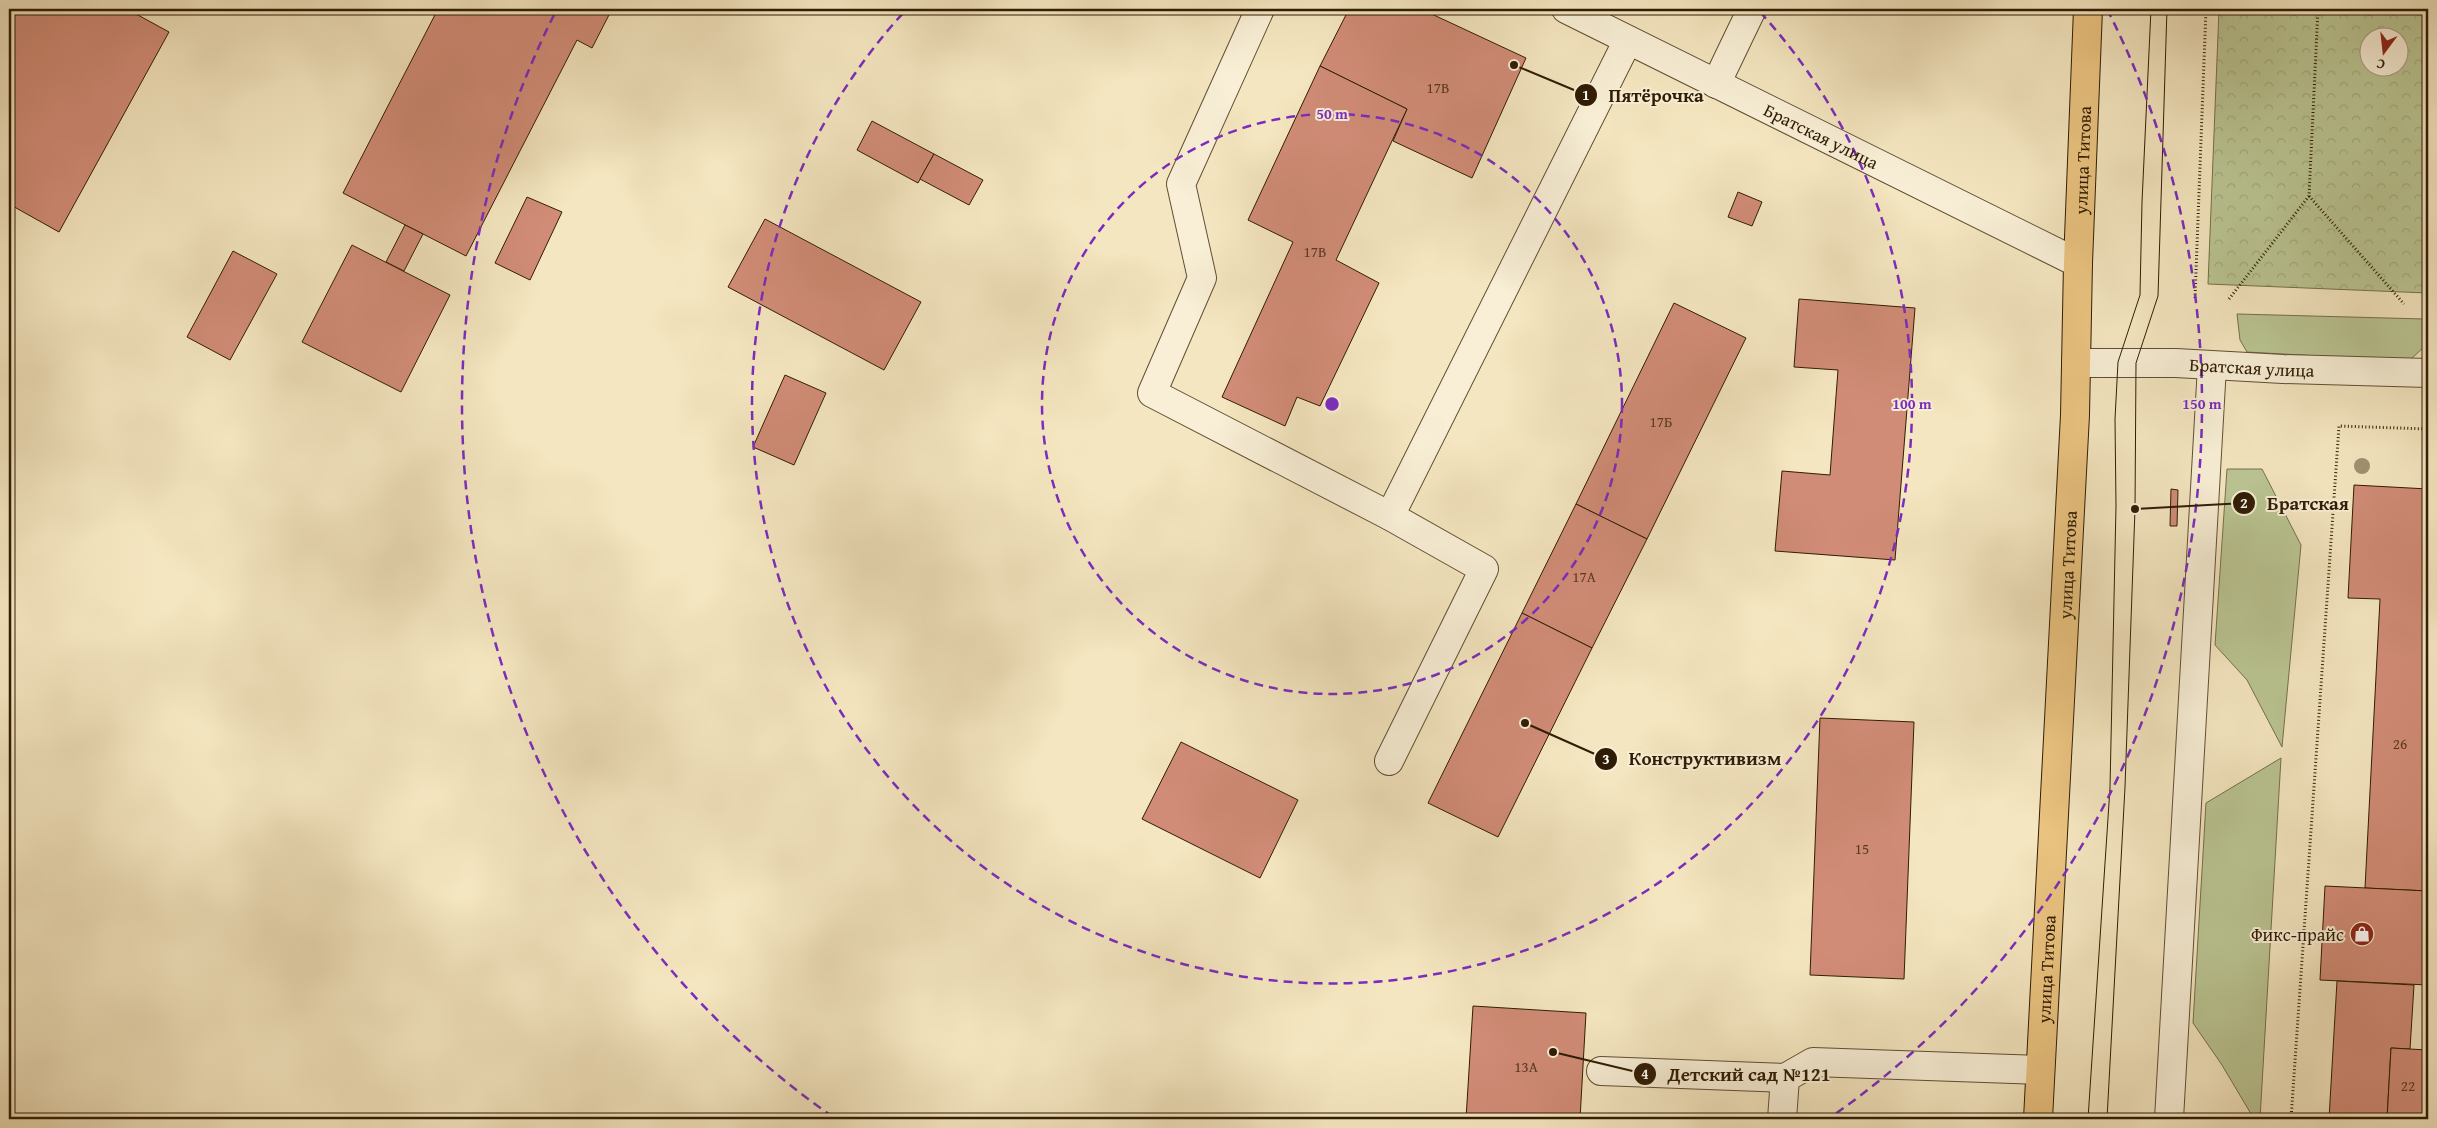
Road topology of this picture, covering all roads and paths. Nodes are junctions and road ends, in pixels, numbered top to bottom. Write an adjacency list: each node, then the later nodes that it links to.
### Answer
1 (1260, 9): 18 (street)
2 (1566, 9): 7 (street, Братская улица)
3 (1752, 9): 8 (street)
4 (2088, 9): 10 (main road, улица Титова)
5 (2206, 9): 11 (path)
6 (2318, 9): 9 (path)
7 (1628, 40): 8 (street, Братская улица); 18 (street)
8 (1716, 84): 10 (street, Братская улица)
9 (2308, 196): 12 (path); 13 (path)
10 (2078, 263): 14 (main road, улица Титова)
11 (2195, 298)
12 (2229, 299)
13 (2404, 304)
14 (2076, 363): 15 (street, Братская улица); 20 (main road, улица Титова)
15 (2212, 366): 16 (street, Братская улица); 25 (street)
16 (2428, 373)
17 (2428, 429): 26 (path)
18 (1390, 516): 19 (street)
19 (1389, 760)
20 (2040, 1070): 22 (street); 24 (main road, улица Титова)
21 (1601, 1071): 22 (street)
22 (1784, 1078): 23 (street)
23 (1782, 1119)
24 (2038, 1119)
25 (2169, 1119)
26 (2291, 1119)

